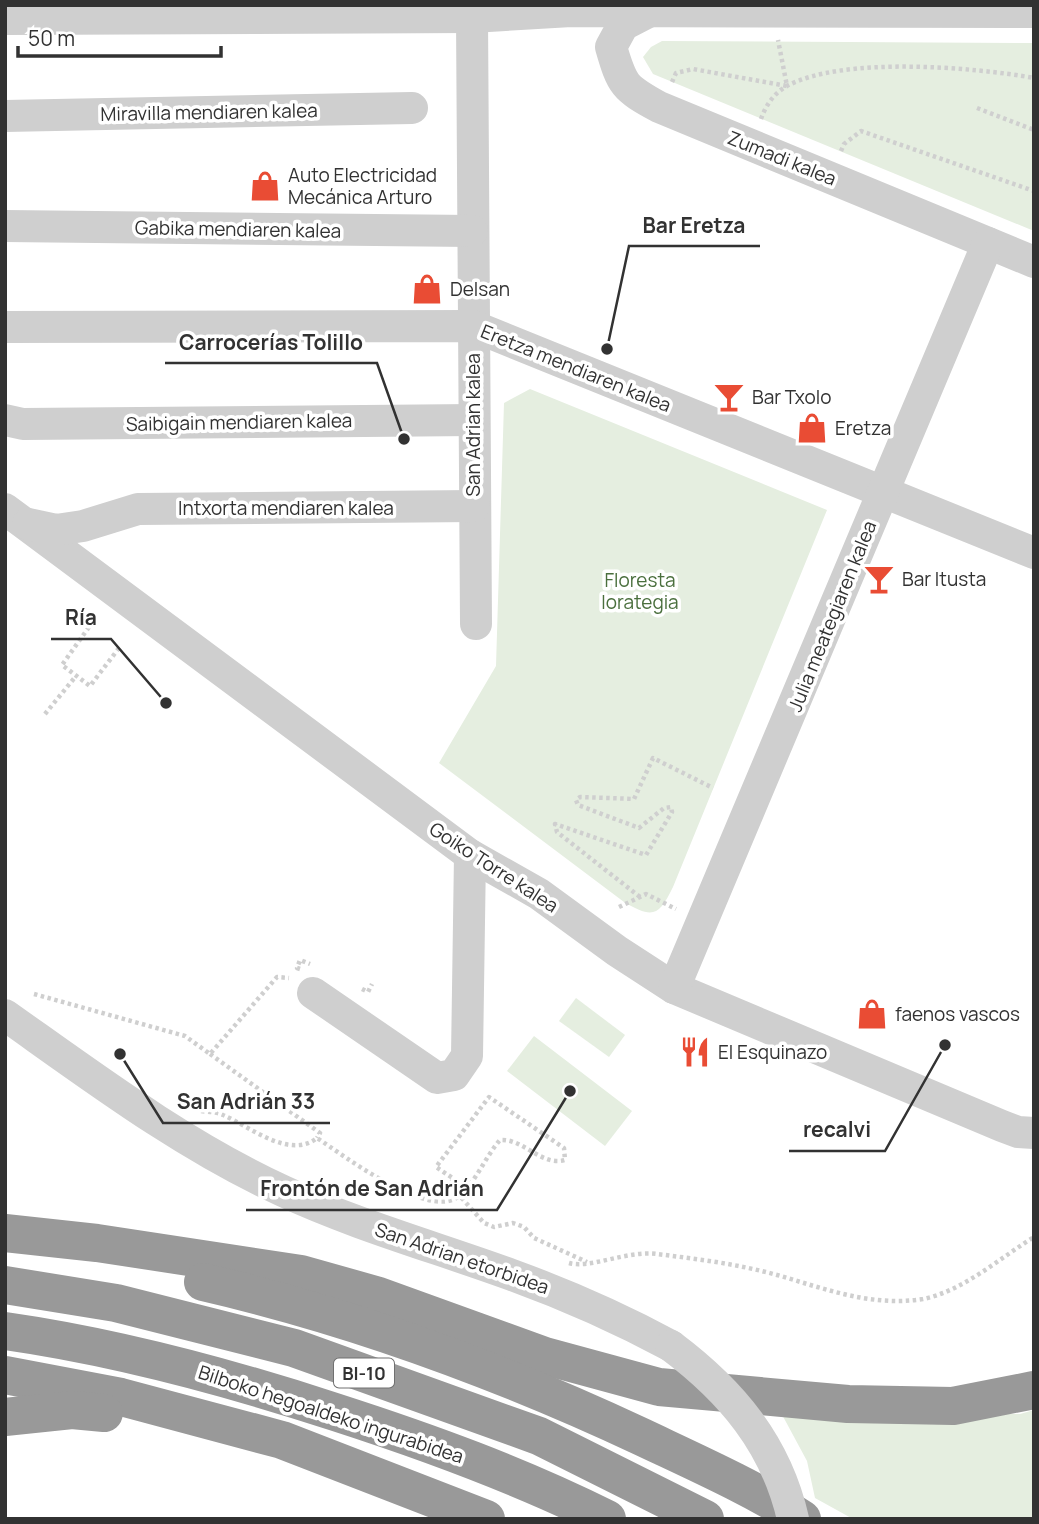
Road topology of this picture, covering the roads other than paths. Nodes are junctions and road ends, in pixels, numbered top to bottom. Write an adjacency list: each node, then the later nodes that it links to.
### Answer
1 (817, 9): 2 (street); 4 (street)
2 (652, 10): 3 (street); 7 (street)
3 (571, 11): 5 (street); 7 (street, Zumadi kalea)
4 (1034, 12)
5 (472, 17): 6 (street); 11 (street, San Adrian kalea)
6 (10, 22)
7 (610, 64): 12 (street, Zumadi kalea)
8 (412, 108): 9 (street, Miravilla mendiaren kalea)
9 (5, 116)
10 (5, 226): 11 (street, Gabika mendiaren kalea)
11 (472, 231): 14 (street, San Adrian kalea)
12 (988, 243): 13 (street, Zumadi kalea); 18 (street, Julia meategiaren kalea)
13 (1034, 262)
14 (473, 326): 15 (street, Eretza mendiaren kalea); 17 (street, San Adrian kalea); 18 (street, Eretza mendiaren kalea)
15 (5, 327)
16 (5, 419): 17 (street, Saibigain mendiaren kalea)
17 (474, 421): 19 (street, San Adrian kalea)
18 (884, 491): 22 (street, Eretza mendiaren kalea); 26 (street, Julia meategiaren kalea)
19 (474, 506): 21 (street, Intxorta mendiaren kalea); 24 (street, San Adrian kalea)
20 (15, 516): 21 (street, Intxorta mendiaren kalea); 23 (street, Goiko Torre kalea)
21 (100, 523): 23 (street)
22 (1034, 553)
23 (110, 589): 25 (street, Goiko Torre kalea)
24 (476, 624)
25 (470, 855): 26 (street, Goiko Torre kalea); 27 (street)
26 (674, 988): 29 (street, Goiko Torre kalea)
27 (313, 993)
28 (5, 1015): 40 (street, San Adrian etorbidea, bridge)
29 (1034, 1133)
30 (6, 1233): 34 (highway); 41 (highway)
31 (5, 1285): 39 (highway, BI-10)
32 (5, 1331): 38 (highway, Bilboko hegoaldeko ingurabidea / BI-10)
33 (5, 1375): 36 (highway)
34 (1034, 1390)
35 (5, 1417): 36 (highway)
36 (282, 1440): 37 (highway)
37 (486, 1519)
38 (607, 1519)
39 (705, 1519)
40 (793, 1519)
41 (802, 1519)

